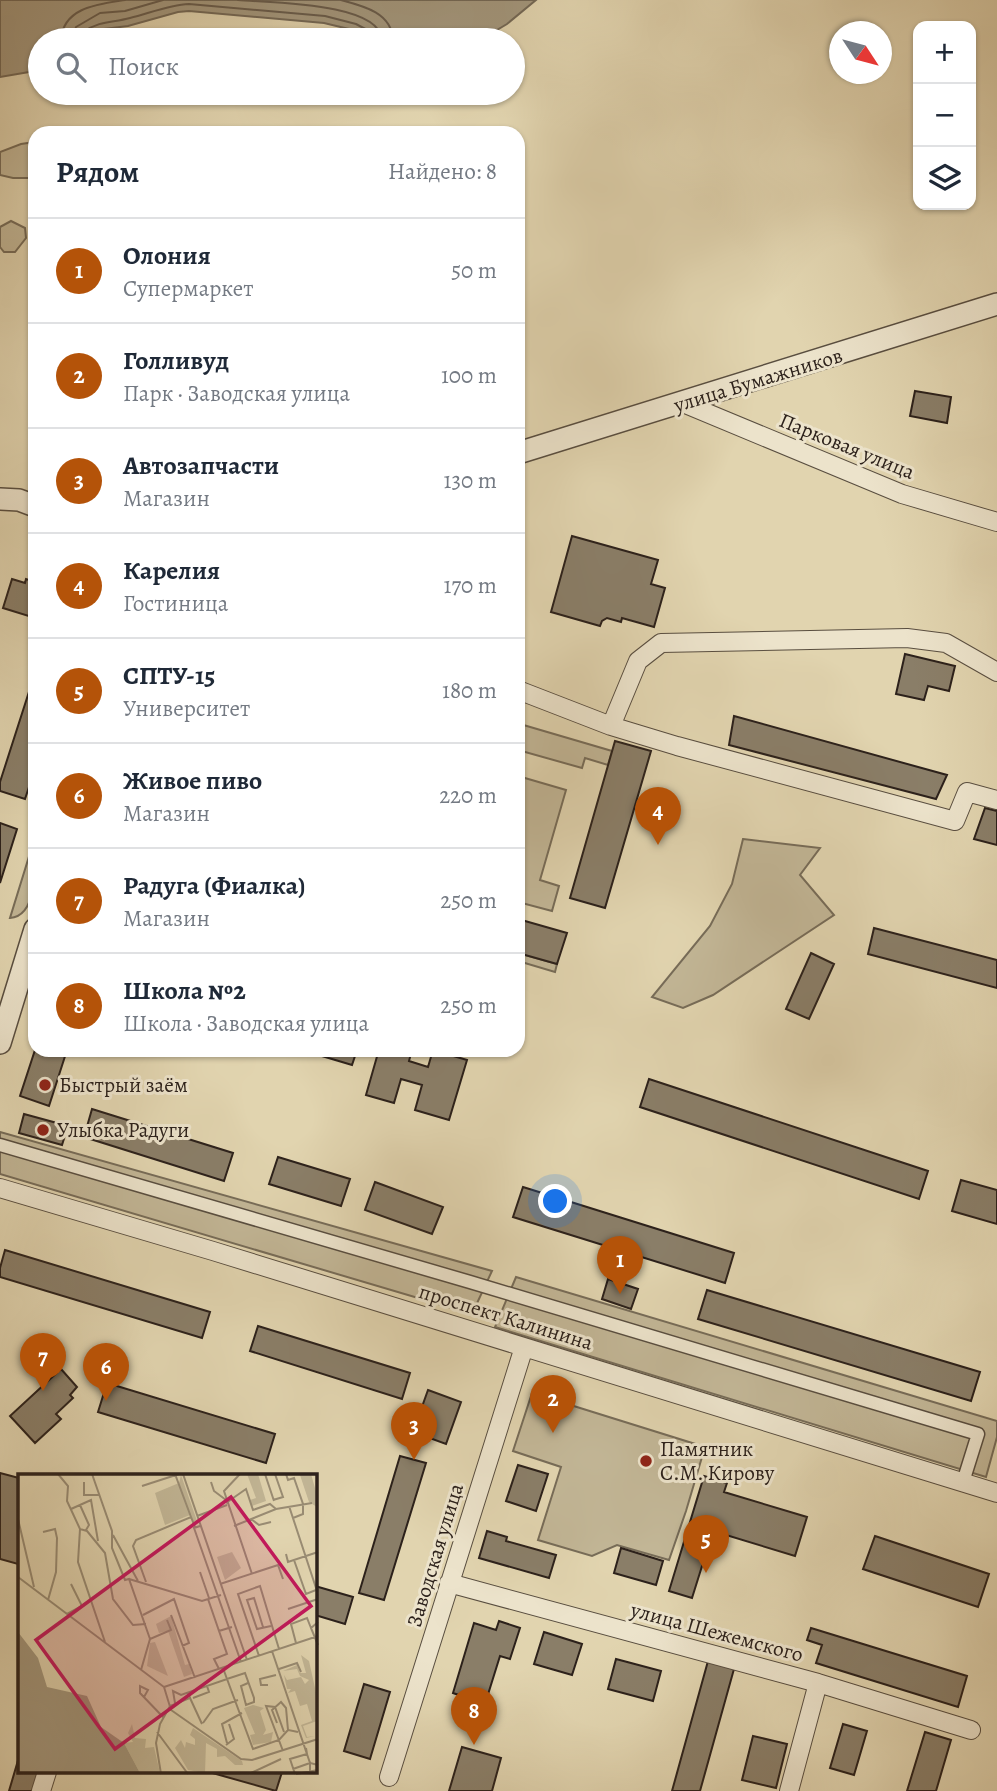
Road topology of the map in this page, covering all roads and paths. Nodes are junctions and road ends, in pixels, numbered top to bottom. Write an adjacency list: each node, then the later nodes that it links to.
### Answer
1 (997, 304): 2 (street, улица Бумажников)
2 (683, 403): 3 (street, улица Бумажников); 6 (street, Парковая улица)
3 (525, 451)
4 (0, 499): 5 (street)
5 (28, 503)
6 (997, 523)
7 (997, 672): 9 (street)
8 (525, 693): 9 (street)
9 (611, 726): 10 (street)
10 (997, 800)
11 (28, 952): 12 (street)
12 (0, 1043)
13 (0, 1145): 16 (street)
14 (0, 1188): 15 (street, проспект Калинина)
15 (524, 1347): 16 (street, проспект Калинина); 18 (street, Заводская улица)
16 (963, 1482): 17 (street, проспект Калинина)
17 (997, 1493)
18 (449, 1583): 19 (street, улица Шежемского); 22 (street, Заводская улица)
19 (818, 1683): 20 (street, улица Шежемского); 24 (street)
20 (971, 1730)
21 (46, 1774): 23 (street)
22 (389, 1777)
23 (41, 1791)
24 (789, 1791)

